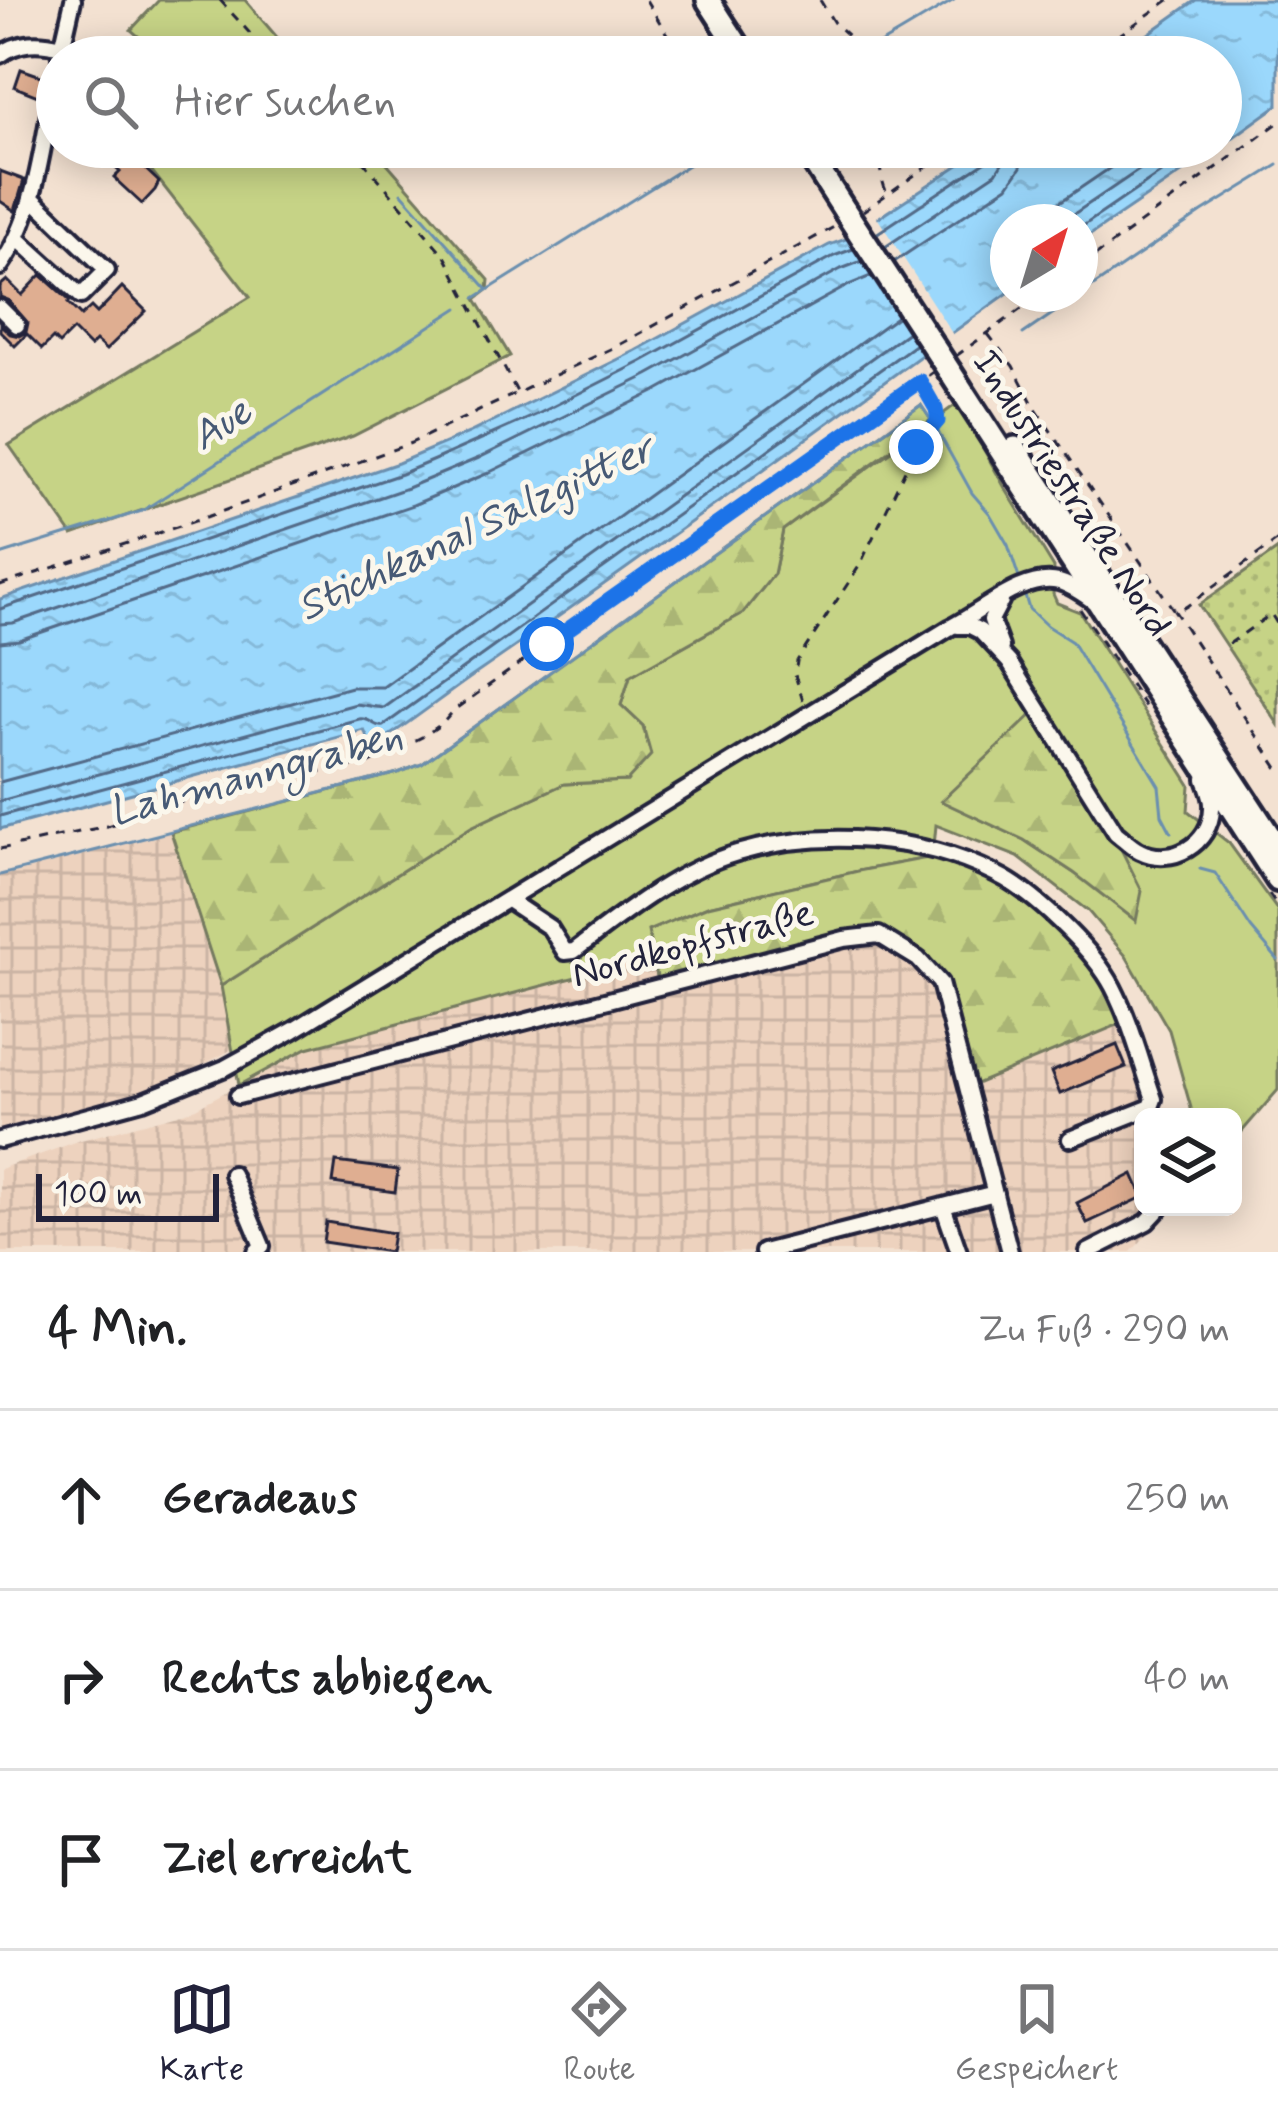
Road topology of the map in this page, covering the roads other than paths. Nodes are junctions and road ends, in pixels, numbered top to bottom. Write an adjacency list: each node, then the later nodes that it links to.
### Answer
1 (74, 0): 4 (street)
2 (708, 0): 5 (highway)
3 (723, 0): 6 (highway)
4 (65, 36)
5 (732, 36)
6 (746, 36)
7 (36, 43): 8 (street)
8 (0, 55)
9 (38, 168): 12 (street)
10 (820, 168): 13 (highway, Industriestraße Nord)
11 (830, 168): 13 (highway, Industriestraße Nord)
12 (32, 197): 14 (street); 14 (street)
13 (852, 212): 18 (highway, Industriestraße Nord)
14 (17, 238): 15 (street)
15 (0, 267)
16 (0, 308): 17 (street)
17 (17, 325)
18 (950, 366): 20 (highway, Industriestraße Nord); 24 (highway, Industriestraße Nord)
19 (1005, 596): 20 (street); 21 (street); 22 (street)
20 (1097, 604): 23 (highway, Industriestraße Nord)
21 (951, 627): 22 (street); 26 (street)
22 (1009, 662): 23 (street)
23 (1197, 757): 25 (highway, Industriestraße Nord)
24 (1278, 849)
25 (1278, 880)
26 (508, 900): 28 (street); 31 (street)
27 (238, 1096): 33 (street, Nordkopfstraße)
28 (1154, 1099): 29 (street); 30 (street)
29 (1156, 1108)
30 (1070, 1139)
31 (0, 1141)
32 (232, 1174): 36 (street)
33 (995, 1193): 34 (street); 39 (street, Nordkopfstraße)
34 (943, 1206): 37 (street); 38 (street)
35 (1153, 1216): 40 (street)
36 (256, 1252)
37 (763, 1252)
38 (958, 1252)
39 (1010, 1252)
40 (1088, 1252)

